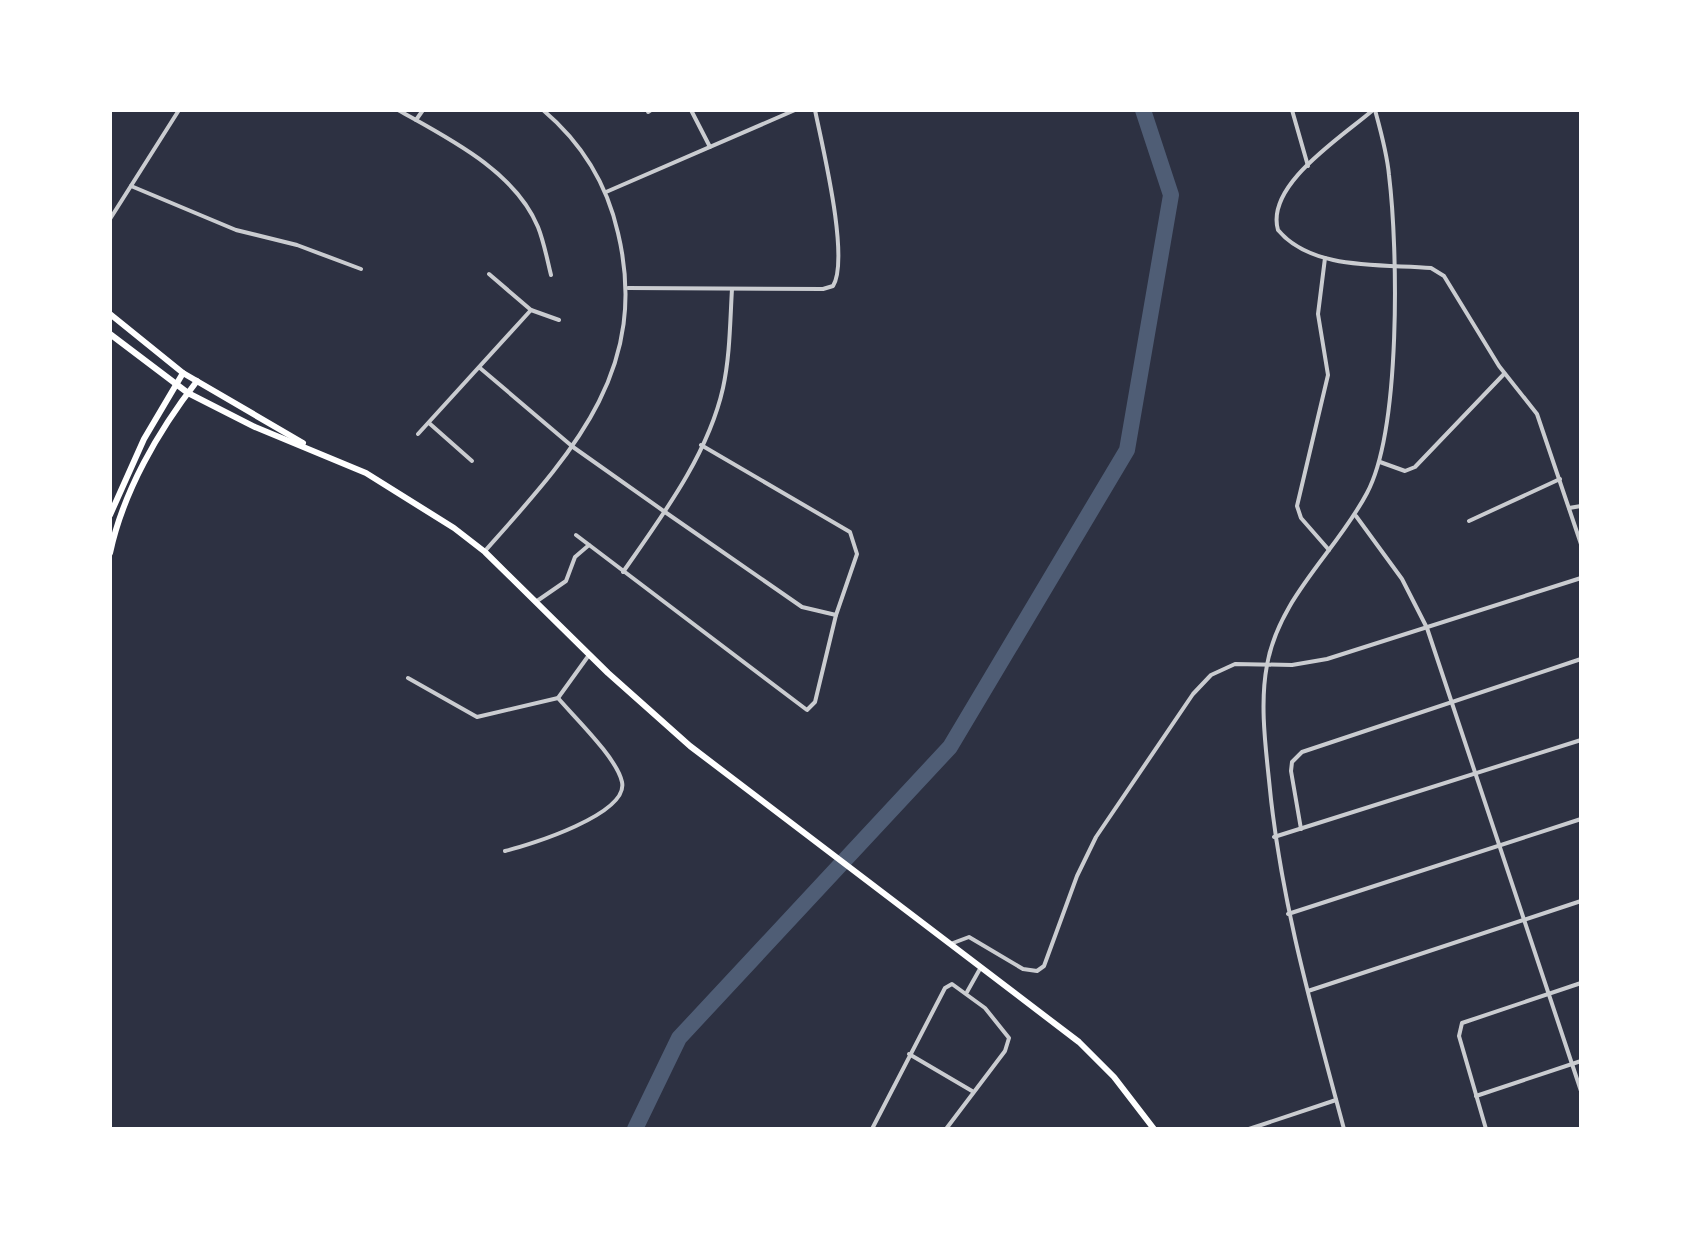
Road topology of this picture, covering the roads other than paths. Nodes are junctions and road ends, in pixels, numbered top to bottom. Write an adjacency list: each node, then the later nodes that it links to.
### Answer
1 (179, 110): 13 (street)
2 (398, 110): 10 (street)
3 (423, 110): 10 (street)
4 (543, 110): 14 (street)
5 (691, 110): 11 (street)
6 (795, 110): 11 (street)
7 (815, 110): 24 (street)
8 (1292, 110): 12 (street)
9 (1374, 110): 12 (street); 19 (street)
10 (416, 120): 22 (street)
11 (710, 147): 14 (street)
12 (1308, 166): 18 (street)
13 (131, 186): 16 (street); 20 (street)
14 (606, 192): 23 (street)
15 (110, 204): 16 (street)
16 (117, 208): 17 (street)
17 (110, 219)
18 (1325, 258): 19 (street); 52 (street)
19 (1392, 265): 31 (street); 41 (street)
20 (361, 269)
21 (489, 274): 25 (street)
22 (551, 275)
23 (627, 288): 24 (street); 38 (street)
24 (732, 289): 37 (street)
25 (531, 310): 27 (street); 29 (street)
26 (110, 314): 30 (main road)
27 (559, 320)
28 (110, 334): 33 (main road)
29 (480, 368): 35 (street); 38 (street)
30 (183, 373): 32 (main road); 33 (main road)
31 (1504, 374): 41 (street); 42 (street)
32 (197, 381): 34 (main road); 39 (main road)
33 (175, 385): 34 (main road); 46 (main road)
34 (188, 393): 39 (main road); 54 (main road)
35 (429, 423): 36 (street); 40 (street)
36 (418, 434)
37 (701, 445): 45 (street); 58 (street)
38 (573, 447): 45 (street); 53 (street)
39 (317, 451): 53 (main road)
40 (472, 461)
41 (1380, 462): 47 (street)
42 (1560, 479): 44 (street); 48 (street)
43 (1581, 506): 44 (street)
44 (1569, 508): 50 (street)
45 (665, 512): 55 (street); 58 (street)
46 (110, 515)
47 (1355, 515): 52 (street); 59 (street)
48 (1469, 521)
49 (576, 535): 51 (street)
50 (1581, 544)
51 (589, 545): 55 (street); 57 (street)
52 (1329, 550): 62 (street)
53 (485, 552): 57 (main road)
54 (110, 553)
55 (623, 572): 58 (street)
56 (1581, 578): 59 (street)
57 (537, 601): 60 (main road)
58 (836, 615)
59 (1427, 628): 62 (street); 65 (street)
60 (589, 655): 64 (street); 76 (main road)
61 (1581, 659): 65 (street)
62 (1267, 664): 70 (street); 76 (street)
63 (408, 678): 64 (street)
64 (558, 698): 72 (street)
65 (1452, 701): 67 (street); 69 (street)
66 (1581, 740): 67 (street)
67 (1477, 772): 69 (street); 71 (street)
68 (1581, 819): 71 (street)
69 (1301, 829): 70 (street)
70 (1274, 837): 74 (street)
71 (1500, 847): 74 (street); 75 (street)
72 (505, 851)
73 (1581, 901): 75 (street)
74 (1288, 914): 79 (street)
75 (1526, 919): 79 (street); 81 (street)
76 (953, 943): 77 (main road)
77 (982, 965): 80 (street); 91 (main road)
78 (1581, 983): 81 (street)
79 (1308, 991): 88 (street)
80 (967, 992): 82 (street); 85 (street)
81 (1549, 993): 84 (street); 87 (street)
82 (909, 1054): 85 (street); 89 (street)
83 (1581, 1061): 84 (street)
84 (1572, 1064): 86 (street); 87 (street)
85 (972, 1091): 90 (street)
86 (1581, 1091)
87 (1476, 1096): 94 (street)
88 (1336, 1100): 92 (street); 93 (street)
89 (872, 1129)
90 (946, 1129)
91 (1154, 1129)
92 (1249, 1129)
93 (1344, 1129)
94 (1486, 1129)

